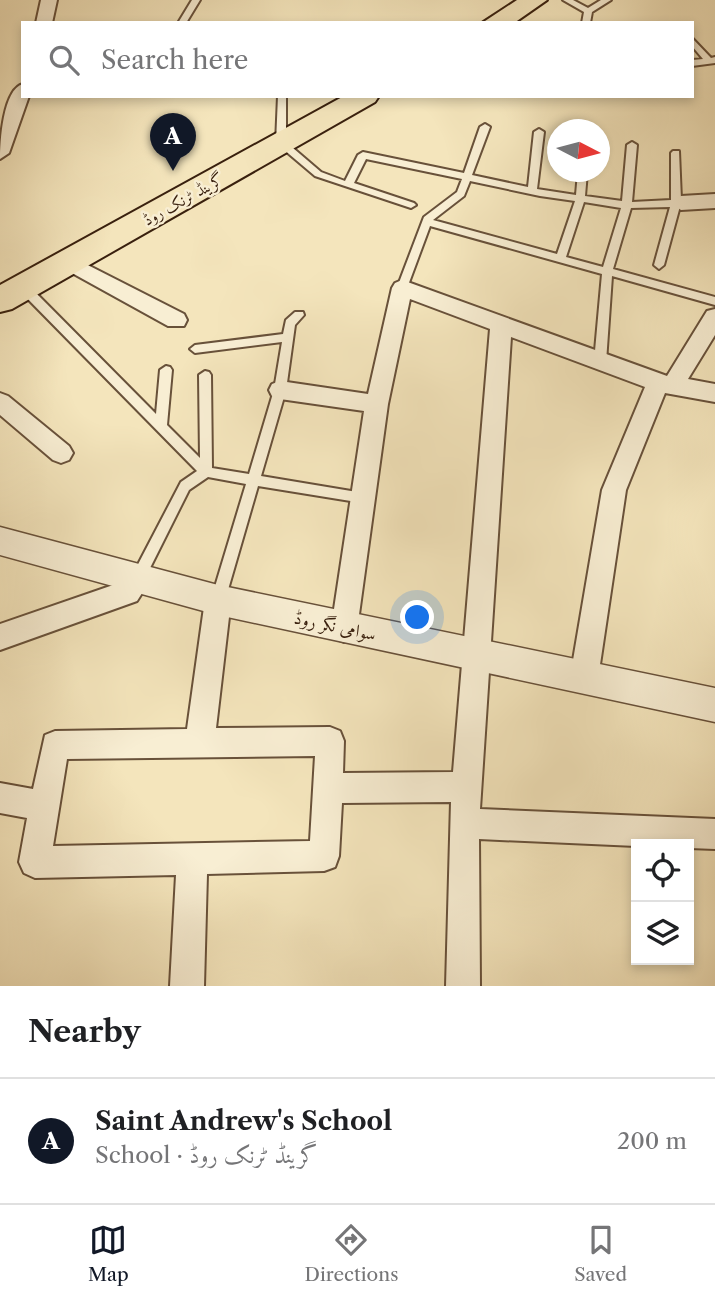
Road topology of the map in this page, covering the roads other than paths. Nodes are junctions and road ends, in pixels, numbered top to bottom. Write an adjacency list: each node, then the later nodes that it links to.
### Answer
1 (49, 0): 7 (street)
2 (196, 0): 8 (lane)
3 (535, 0): 9 (main road)
4 (567, 0): 6 (lane)
5 (607, 0): 6 (lane)
6 (588, 11): 10 (lane)
7 (44, 21)
8 (183, 21)
9 (498, 21)
10 (586, 21)
11 (694, 42): 12 (lane)
12 (712, 61): 13 (lane)
13 (694, 63)
14 (21, 95): 21 (street)
15 (282, 98): 19 (lane)
16 (361, 98): 19 (main road, گرینڈ ٹرنک روڈ)
17 (485, 127): 23 (lane)
18 (539, 132): 26 (lane)
19 (281, 143): 25 (lane); 34 (main road, گرینڈ ٹرنک روڈ)
20 (632, 145): 31 (lane)
21 (0, 153)
22 (676, 153): 29 (lane)
23 (467, 176): 25 (lane); 26 (lane); 32 (lane)
24 (582, 182): 27 (lane)
25 (348, 185): 30 (lane)
26 (532, 191): 27 (lane)
27 (580, 198): 31 (lane); 33 (lane)
28 (715, 201): 29 (street)
29 (678, 203): 31 (lane); 35 (lane)
30 (411, 205)
31 (626, 205): 36 (lane)
32 (428, 222): 33 (lane); 37 (lane)
33 (560, 260): 36 (lane)
34 (70, 263): 38 (main road, گرینڈ ٹرنک روڈ); 42 (street)
35 (659, 265)
36 (607, 271): 39 (lane); 46 (lane)
37 (402, 289): 43 (street); 53 (street)
38 (12, 294): 54 (lane)
39 (715, 300)
40 (299, 314): 44 (lane)
41 (715, 317): 49 (street)
42 (176, 320)
43 (501, 325): 46 (street); 64 (street)
44 (288, 337): 45 (lane); 50 (lane)
45 (195, 349)
46 (600, 362): 49 (street)
47 (166, 370): 54 (lane)
48 (205, 375): 56 (lane)
49 (665, 384): 51 (street); 65 (street)
50 (280, 390): 53 (street); 57 (lane)
51 (715, 393)
52 (0, 402): 55 (street)
53 (377, 404): 58 (street)
54 (161, 426): 56 (lane)
55 (61, 453)
56 (206, 472): 57 (lane); 60 (lane)
57 (254, 478): 58 (lane); 61 (lane)
58 (363, 498): 62 (street)
59 (0, 541): 60 (street, سوامی نگر روڈ)
60 (138, 579): 61 (street, سوامی نگر روڈ); 63 (street)
61 (218, 600): 62 (street, سوامی نگر روڈ); 67 (street)
62 (344, 629): 64 (street, سوامی نگر روڈ)
63 (0, 637)
64 (477, 653): 65 (street, سوامی نگر روڈ); 68 (street)
65 (584, 678): 66 (street, سوامی نگر روڈ)
66 (715, 705)
67 (200, 743): 69 (street); 71 (street)
68 (466, 787): 69 (street); 72 (street)
69 (327, 788): 74 (street)
70 (0, 798): 71 (street)
71 (45, 806): 74 (street)
72 (464, 823): 73 (street); 76 (street)
73 (715, 834)
74 (192, 858): 75 (street)
75 (187, 986)
76 (463, 986)

